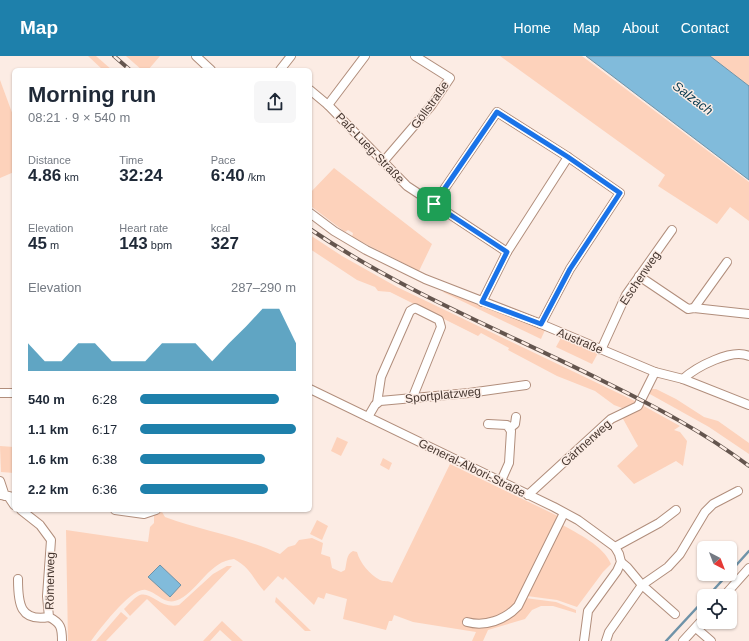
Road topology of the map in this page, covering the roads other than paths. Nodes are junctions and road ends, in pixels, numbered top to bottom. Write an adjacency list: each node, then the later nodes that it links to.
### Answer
1 (291, 56): 6 (street)
2 (365, 56): 8 (street)
3 (415, 56): 10 (street, Göllstraße)
4 (199, 57): 5 (street)
5 (209, 68)
6 (284, 68)
7 (312, 92): 8 (street, Paß-Lueg-Straße)
8 (328, 105): 10 (street, Paß-Lueg-Straße)
9 (568, 157): 11 (street); 14 (street); 20 (street)
10 (383, 162): 11 (street, Paß-Lueg-Straße)
11 (434, 204): 14 (street, Paß-Lueg-Straße)
12 (312, 214): 17 (street, Austraße)
13 (672, 230): 16 (street, Eschenweg)
14 (507, 252): 17 (street)
15 (727, 262): 18 (street)
16 (640, 276): 18 (street); 21 (street, Eschenweg)
17 (482, 302): 20 (street, Austraße)
18 (694, 308): 19 (street)
19 (749, 314)
20 (541, 324): 21 (street, Austraße)
21 (601, 350): 23 (street, Austraße)
22 (749, 356): 24 (street)
23 (655, 372): 24 (street, Austraße); 39 (street, Gärtnerweg)
24 (683, 379): 31 (street, Austraße)
25 (526, 385): 29 (street, Sportplatzweg)
26 (312, 390): 32 (street, General-Albori-Straße)
27 (0, 393): 28 (street)
28 (12, 394)
29 (412, 399): 30 (street, Sportplatzweg); 30 (street)
30 (377, 403): 32 (street)
31 (749, 405)
32 (368, 417): 37 (street, General-Albori-Straße)
33 (516, 417): 35 (street)
34 (488, 424): 35 (street)
35 (510, 428): 37 (street)
36 (0, 481): 40 (street)
37 (501, 481): 39 (street, General-Albori-Straße)
38 (738, 491): 50 (street)
39 (528, 495): 45 (street, General-Albori-Straße)
40 (7, 496)
41 (676, 510): 46 (street)
42 (23, 512): 53 (street, Römerweg)
43 (125, 512): 44 (street)
44 (150, 512)
45 (564, 512): 46 (street, General-Albori-Straße); 54 (street)
46 (614, 547): 47 (street, General-Albori-Straße)
47 (621, 562): 50 (street, General-Albori-Straße); 57 (street)
48 (749, 568): 51 (street)
49 (18, 579): 53 (street, Römerweg)
50 (642, 585): 52 (street, General-Albori-Straße); 58 (street)
51 (730, 589)
52 (675, 614)
53 (49, 617): 56 (street, Römerweg)
54 (467, 622)
55 (696, 628): 59 (street); 60 (street)
56 (62, 641)
57 (584, 641)
58 (606, 641)
59 (683, 641)
60 (711, 641)

